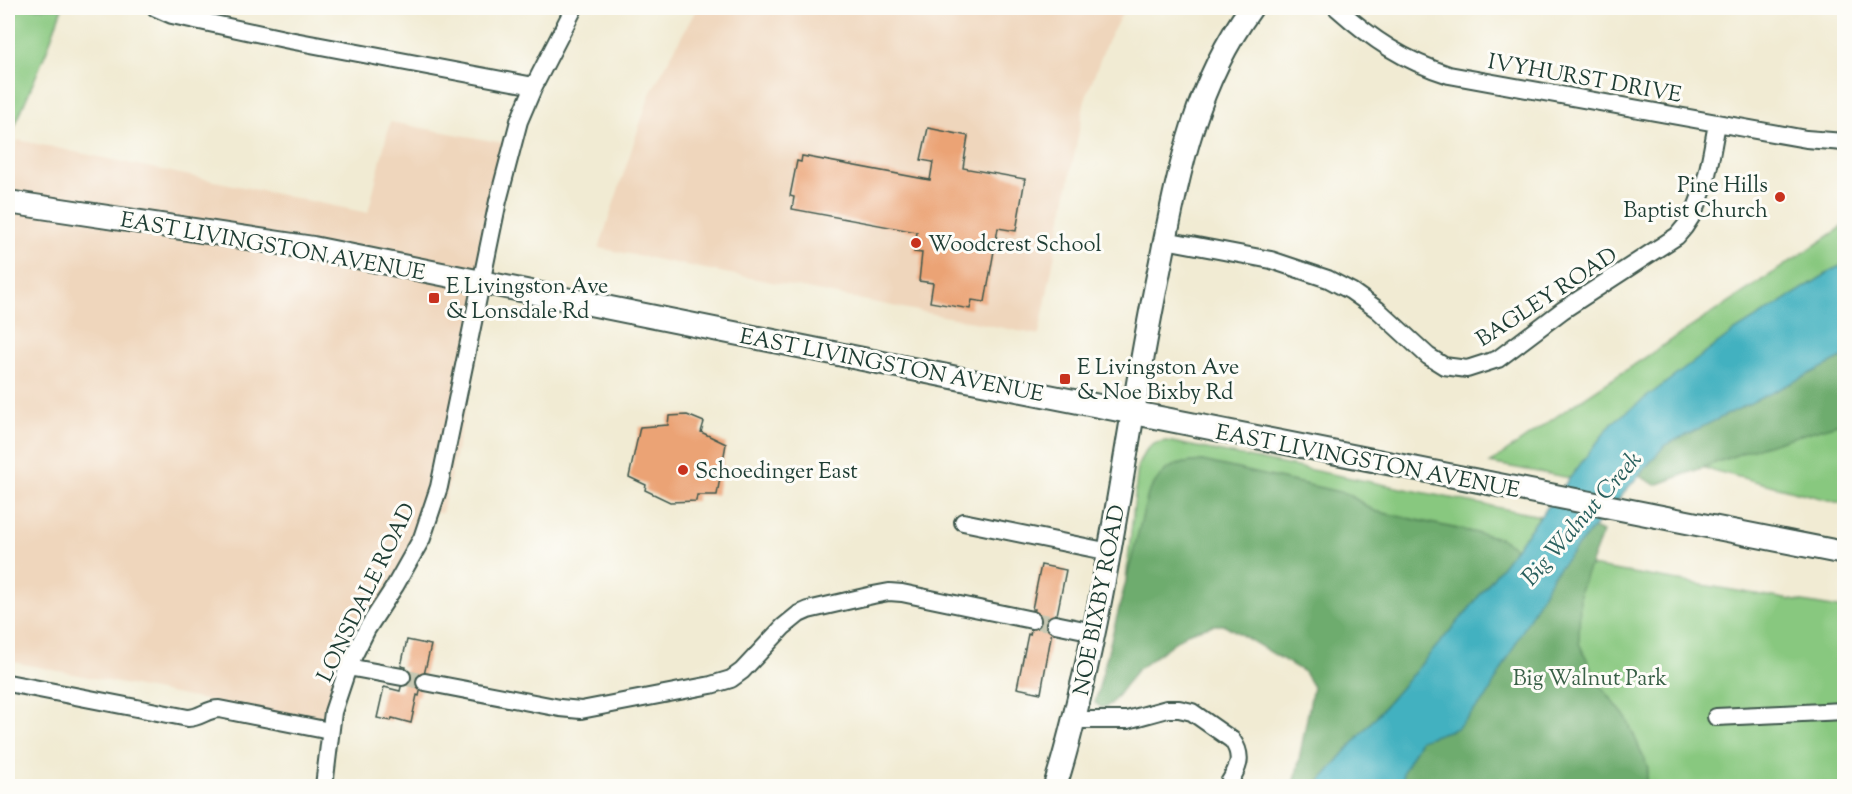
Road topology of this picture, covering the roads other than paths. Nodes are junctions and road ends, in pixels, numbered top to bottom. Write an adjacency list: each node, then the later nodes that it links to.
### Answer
1 (156, 8): 5 (street)
2 (574, 8): 5 (street, LONSDALE ROAD)
3 (1251, 8): 9 (main road, NOE BIXBY ROAD)
4 (1337, 8): 6 (street, IVYHURST DRIVE)
5 (534, 86): 10 (street, LONSDALE ROAD)
6 (1716, 124): 7 (street, IVYHURST DRIVE); 9 (street, BAGLEY ROAD)
7 (1845, 142)
8 (8, 202): 10 (main road, EAST LIVINGSTON AVENUE)
9 (1165, 240): 11 (main road, NOE BIXBY ROAD)
10 (481, 281): 11 (main road, EAST LIVINGSTON AVENUE); 18 (street, LONSDALE ROAD)
11 (1132, 412): 13 (main road, NOE BIXBY ROAD); 14 (main road, EAST LIVINGSTON AVENUE)
12 (963, 522): 13 (street)
13 (1110, 552): 17 (main road, NOE BIXBY ROAD)
14 (1845, 553)
15 (1032, 620): 21 (street)
16 (1055, 624): 17 (street)
17 (1094, 632): 24 (main road, NOE BIXBY ROAD)
18 (348, 667): 19 (street); 25 (street, LONSDALE ROAD)
19 (402, 677)
20 (8, 682): 25 (street)
21 (425, 682)
22 (1845, 711): 23 (street)
23 (1716, 717)
24 (1073, 720): 27 (main road, NOE BIXBY ROAD); 28 (street)
25 (330, 731): 26 (street, LONSDALE ROAD)
26 (324, 786)
27 (1056, 786)
28 (1227, 786)

